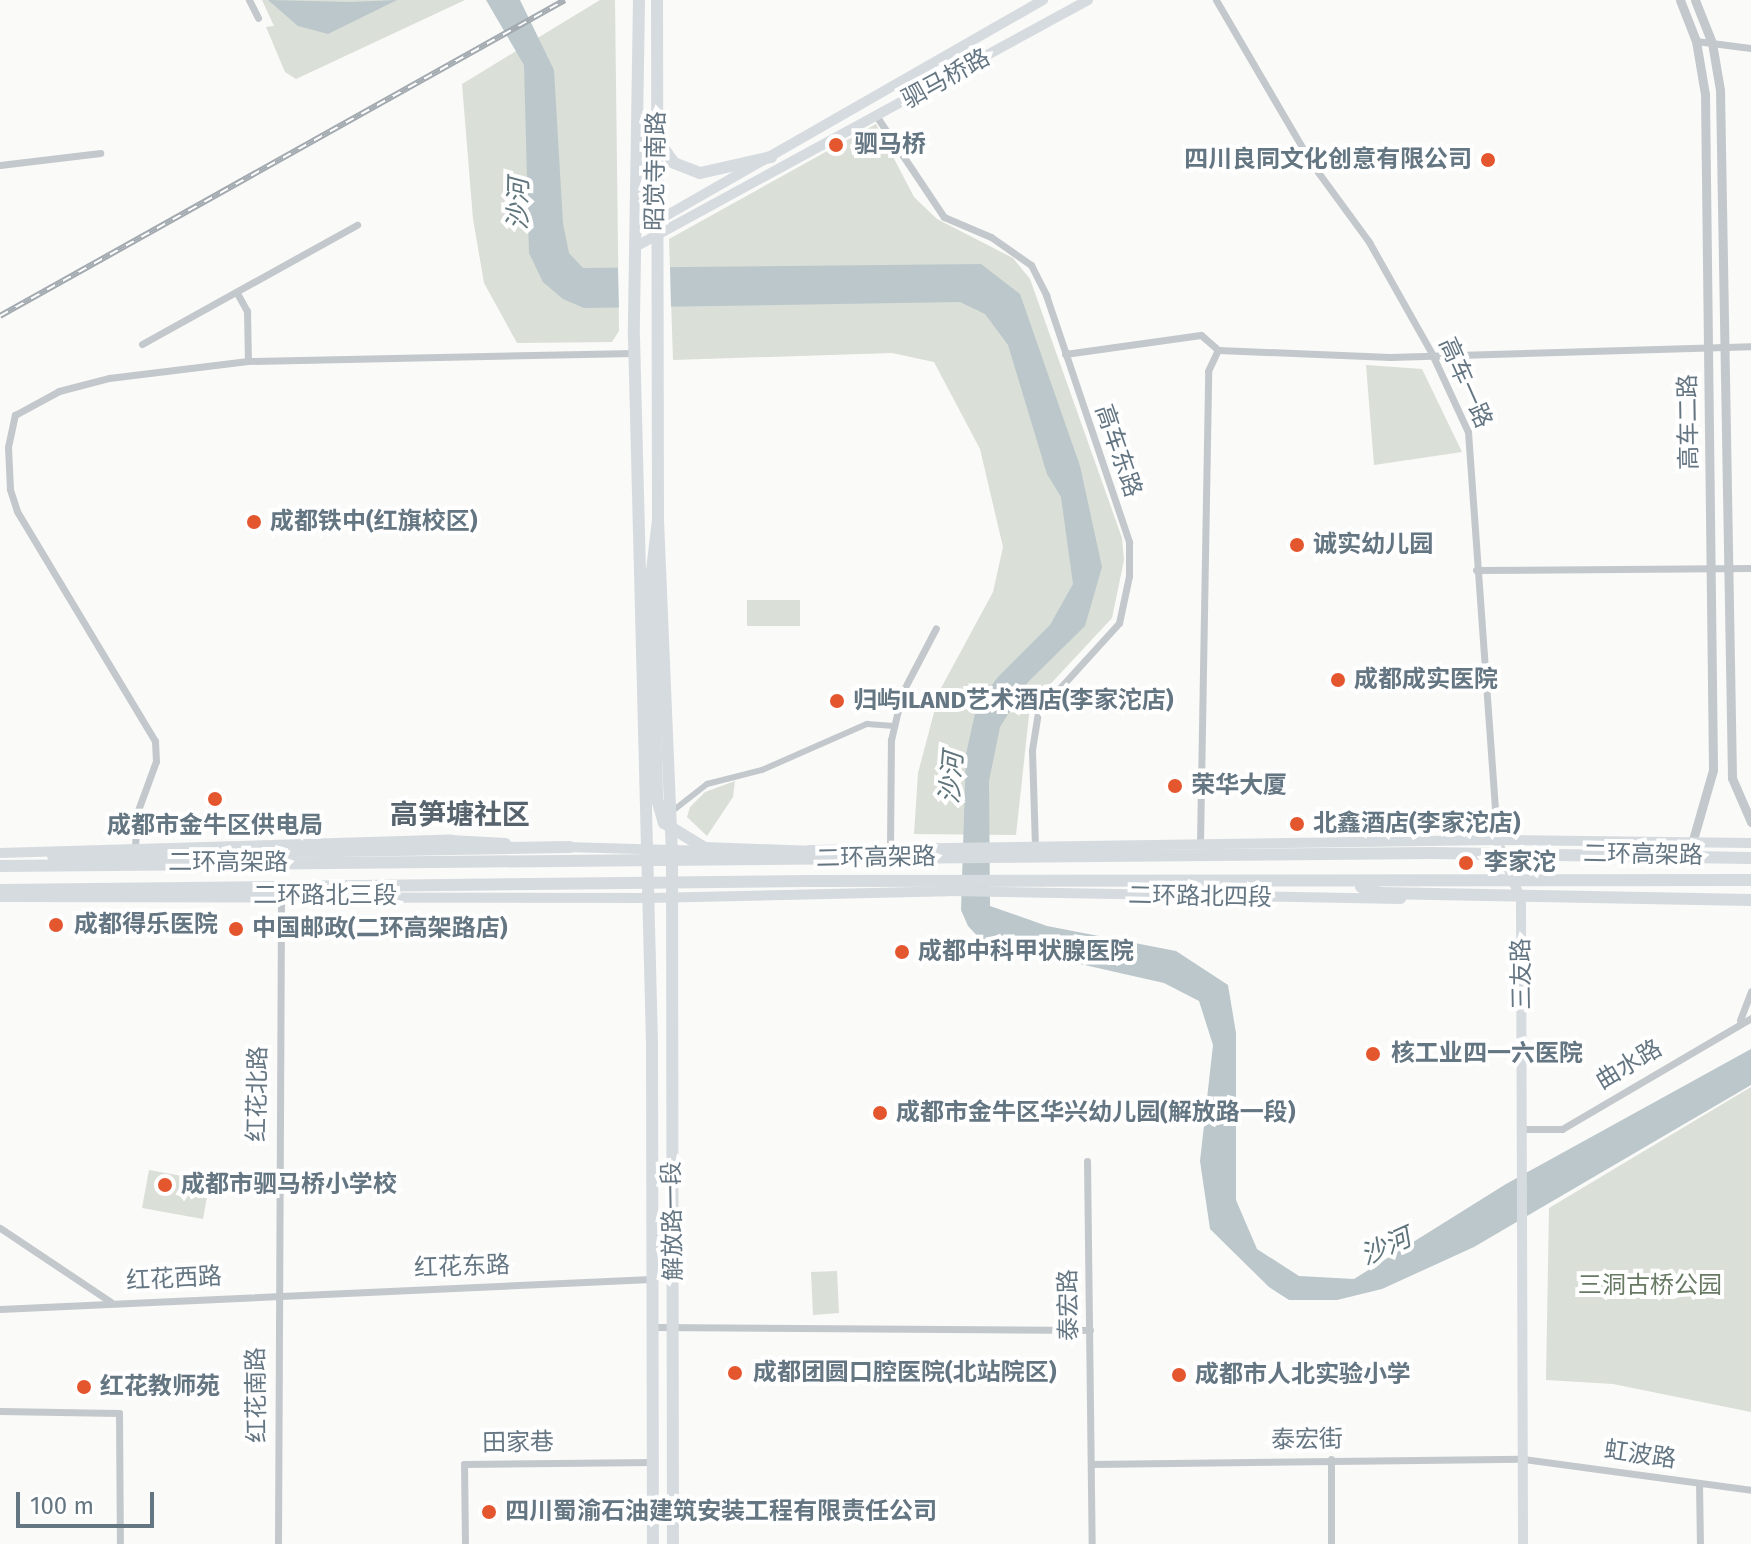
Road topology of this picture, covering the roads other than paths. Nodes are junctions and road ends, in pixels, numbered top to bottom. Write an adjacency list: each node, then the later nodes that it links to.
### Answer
1 (249, 0): 9 (street)
2 (639, 0): 20 (main road, 昭觉寺南路)
3 (657, 0): 14 (main road, 昭觉寺南路)
4 (1043, 0): 16 (main road, 驷马桥路)
5 (1088, 0): 13 (main road, 驷马桥路)
6 (1216, 0): 31 (street, 高车一路)
7 (1680, 0): 10 (street, 高车二路)
8 (1695, 0): 11 (street, 高车二路)
9 (258, 18)
10 (1696, 41): 11 (street); 25 (street, 高车二路)
11 (1712, 43): 12 (street); 27 (street, 高车二路)
12 (1751, 48)
13 (877, 117): 21 (main road, 驷马桥路); 30 (street, 高车东路)
14 (657, 139): 16 (main road); 18 (main road, 昭觉寺南路)
15 (100, 153): 17 (street)
16 (771, 157): 18 (main road, 驷马桥路)
17 (0, 165)
18 (657, 221): 20 (main road, 驷马桥路); 21 (main road, 昭觉寺南路)
19 (357, 225): 23 (street)
20 (635, 228): 22 (main road, 昭觉寺南路)
21 (656, 239): 22 (main road, 驷马桥路); 33 (main road, 昭觉寺南路)
22 (635, 247): 29 (main road, 昭觉寺南路)
23 (237, 293): 24 (street); 32 (street)
24 (142, 344)
25 (1708, 346): 27 (street); 31 (street); 35 (street, 高车二路)
26 (1751, 346): 27 (street)
27 (1724, 347): 34 (street, 高车二路)
28 (1218, 350): 30 (street); 31 (street); 43 (street)
29 (634, 353): 32 (street); 50 (main road, 解放路一段)
30 (1065, 354): 46 (street, 高车东路)
31 (1432, 354): 37 (street, 高车一路)
32 (248, 361): 48 (street)
33 (658, 520): 40 (main road, 解放路一段); 55 (main road)
34 (1731, 567): 35 (street); 36 (street); 41 (street, 高车二路)
35 (1712, 568): 37 (street); 44 (street, 高车二路)
36 (1751, 568)
37 (1476, 570): 42 (street, 高车一路)
38 (936, 628): 39 (street)
39 (894, 726): 40 (street); 49 (street)
40 (670, 813): 51 (main road, 解放路一段)
41 (1751, 822)
42 (1497, 840): 43 (main road); 44 (main road); 65 (main road, 三友路)
43 (1200, 843): 46 (main road)
44 (1692, 843): 45 (main road)
45 (1751, 843)
46 (1035, 845): 49 (main road)
47 (570, 847): 48 (main road); 50 (main road); 54 (main road)
48 (135, 848): 54 (main road)
49 (890, 849): 51 (main road)
50 (649, 851): 51 (main road); 63 (main road, 解放路一段)
51 (672, 851): 64 (main road, 解放路一段)
52 (1751, 851): 53 (main road)
53 (1432, 853): 55 (main road, 二环高架路); 56 (main road, 二环高架路)
54 (0, 856)
55 (862, 858): 57 (main road, 二环高架路)
56 (1751, 858)
57 (0, 866)
58 (1751, 880): 59 (main road, 二环高架路)
59 (1347, 883): 60 (main road, 二环高架路); 66 (main road)
60 (0, 890)
61 (281, 896): 62 (main road, 二环路北三段); 63 (main road, 二环路北三段); 74 (street, 红花北路)
62 (0, 897)
63 (649, 898): 64 (main road, 二环路北四段); 73 (main road, 解放路一段)
64 (671, 898): 65 (main road, 二环路北四段); 78 (main road, 解放路一段)
65 (1521, 900): 66 (main road, 二环路北四段); 70 (main road, 三友路)
66 (1751, 902)
67 (1751, 991): 69 (street)
68 (1751, 1018): 69 (street, 曲水路)
69 (1740, 1020): 70 (street, 曲水路)
70 (1523, 1129): 82 (main road, 三友路)
71 (1087, 1161): 79 (street, 泰宏路)
72 (0, 1228): 75 (street, 红花西路)
73 (651, 1279): 74 (street, 红花东路); 77 (main road, 解放路一段)
74 (276, 1294): 75 (street, 红花西路); 88 (street, 红花南路)
75 (112, 1302): 76 (street)
76 (0, 1309)
77 (652, 1327): 78 (street); 83 (main road, 解放路一段)
78 (673, 1329): 79 (street); 91 (main road, 解放路一段)
79 (1090, 1330): 84 (street, 泰宏路)
80 (0, 1411): 87 (street)
81 (1331, 1459): 82 (street, 泰宏街); 84 (street, 泰宏街); 93 (street)
82 (1523, 1459): 85 (street, 虹波路); 94 (main road)
83 (652, 1462): 89 (street, 田家巷); 90 (main road, 解放路一段)
84 (1091, 1464): 92 (street, 泰宏路)
85 (1699, 1483): 86 (street, 虹波路); 95 (street)
86 (1751, 1490)
87 (120, 1544)
88 (278, 1544)
89 (465, 1544)
90 (653, 1544)
91 (673, 1544)
92 (1092, 1544)
93 (1331, 1544)
94 (1523, 1544)
95 (1700, 1544)

